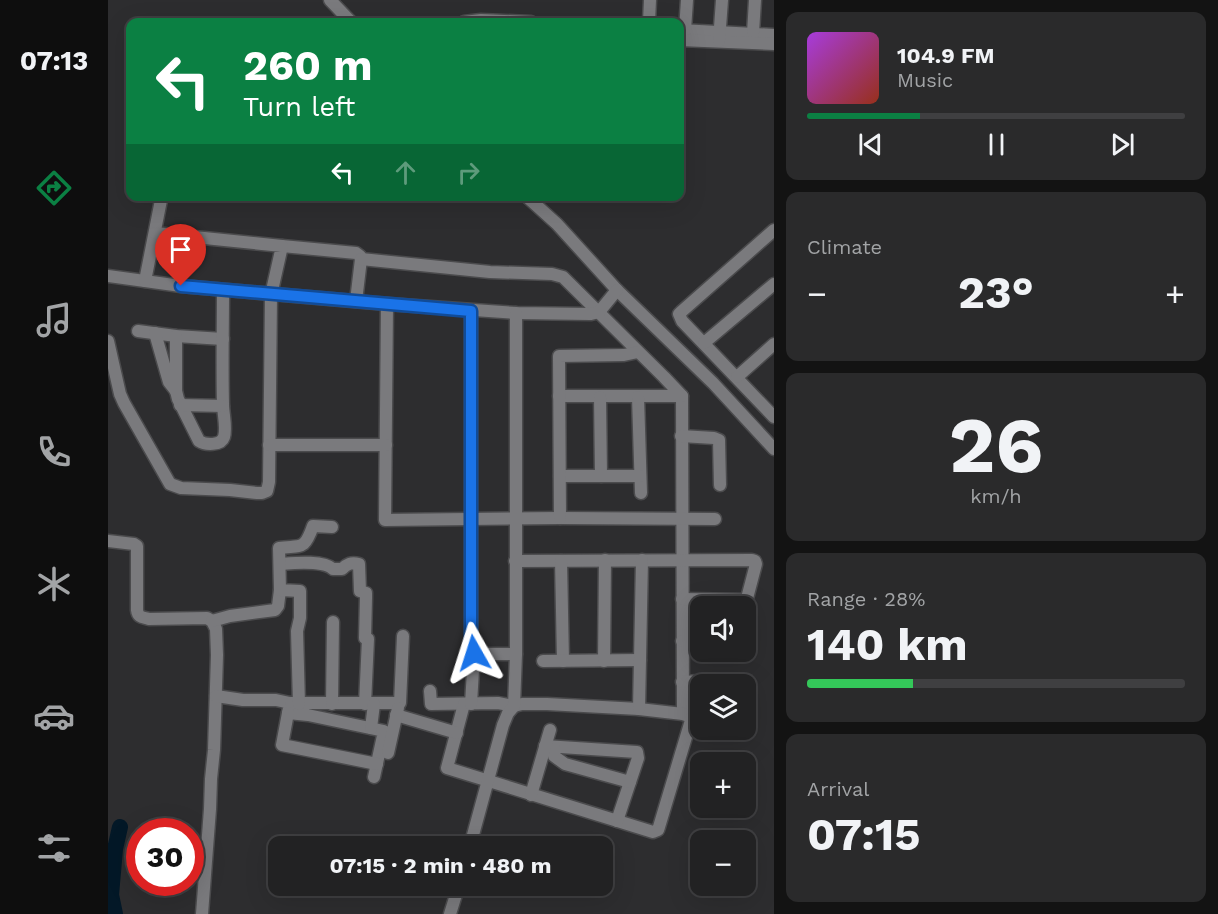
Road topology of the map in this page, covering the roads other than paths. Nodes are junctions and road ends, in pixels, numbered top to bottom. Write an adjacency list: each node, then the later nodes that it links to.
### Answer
1 (330, 0): 6 (street)
2 (650, 0): 7 (street)
3 (687, 0): 8 (street)
4 (722, 0): 12 (street)
5 (755, 0): 10 (street)
6 (347, 18)
7 (649, 18)
8 (684, 18)
9 (684, 33): 12 (street)
10 (753, 33): 11 (street); 12 (street)
11 (774, 35)
12 (719, 37): 13 (street)
13 (774, 44)
14 (161, 201): 17 (street)
15 (532, 201): 23 (street)
16 (774, 230): 36 (street)
17 (154, 233): 18 (street); 21 (street)
18 (282, 246): 19 (street); 25 (street)
19 (361, 259): 26 (street); 29 (street)
20 (108, 276): 21 (street)
21 (146, 281): 24 (street)
22 (774, 284): 36 (street)
23 (617, 290): 29 (street); 49 (street)
24 (223, 291): 25 (street); 34 (street)
25 (271, 295): 26 (street); 50 (street)
26 (356, 301): 27 (street)
27 (387, 304): 28 (street); 51 (street)
28 (471, 311): 30 (street); 61 (street)
29 (599, 312): 30 (street); 38 (street)
30 (516, 313): 58 (street)
31 (138, 331): 32 (street)
32 (155, 333): 33 (street); 40 (street)
33 (176, 336): 34 (street); 40 (street)
34 (223, 339): 46 (street)
35 (108, 341): 50 (street)
36 (704, 343): 39 (street)
37 (774, 344): 39 (street)
38 (638, 352): 41 (street); 42 (street)
39 (737, 377): 47 (street)
40 (176, 391): 45 (street)
41 (559, 396): 43 (street); 52 (street)
42 (682, 396): 44 (street); 48 (street)
43 (600, 397): 44 (street); 53 (street)
44 (639, 397): 54 (street)
45 (180, 405): 46 (street); 46 (street)
46 (223, 406)
47 (771, 409)
48 (681, 436): 55 (street); 59 (street)
49 (772, 444)
50 (269, 445): 51 (street)
51 (386, 445): 61 (street)
52 (560, 476): 53 (street); 57 (street)
53 (601, 476): 54 (street)
54 (640, 476): 56 (street)
55 (720, 485)
56 (641, 493)
57 (561, 518): 58 (street); 59 (street)
58 (515, 519): 61 (street); 67 (street)
59 (682, 519): 60 (street); 66 (street)
60 (716, 519)
61 (471, 520): 79 (street)
62 (332, 527): 69 (street)
63 (108, 541): 74 (street)
64 (605, 560): 65 (street); 68 (street); 84 (street)
65 (642, 560): 66 (street); 81 (street)
66 (682, 560): 71 (street); 72 (street)
67 (515, 561): 68 (street); 80 (street)
68 (561, 561): 83 (street)
69 (280, 564): 70 (street); 90 (street)
70 (280, 590): 74 (street); 93 (street)
71 (748, 596)
72 (682, 599): 73 (street); 77 (street)
73 (690, 600)
74 (212, 621): 88 (street)
75 (333, 622): 89 (street)
76 (403, 636): 90 (street)
77 (682, 640): 78 (street); 85 (street)
78 (690, 640)
79 (474, 653): 80 (street); 91 (street)
80 (516, 654): 92 (street)
81 (640, 660): 84 (street); 94 (street)
82 (543, 661): 83 (street)
83 (563, 661): 84 (street)
84 (604, 661)
85 (682, 682): 86 (street); 95 (street)
86 (690, 682)
87 (430, 691): 91 (street)
88 (216, 696): 93 (street); 111 (street)
89 (332, 704): 90 (street); 93 (street)
90 (370, 704): 98 (street)
91 (467, 704): 92 (street); 100 (street)
92 (514, 706): 94 (street); 105 (street)
93 (292, 707): 98 (street); 103 (street)
94 (639, 709): 96 (street)
95 (690, 710)
96 (690, 717)
97 (690, 724): 108 (street)
98 (371, 728): 103 (street)
99 (550, 730): 101 (street)
100 (457, 733): 102 (street); 105 (street)
101 (549, 747): 106 (street); 106 (street); 107 (street)
102 (388, 753)
103 (377, 764): 104 (street)
104 (374, 777)
105 (488, 782): 107 (street); 109 (street)
106 (630, 782): 108 (street)
107 (531, 795): 108 (street)
108 (617, 821)
109 (473, 836)
110 (456, 896): 112 (street)
111 (202, 914)
112 (450, 914)

